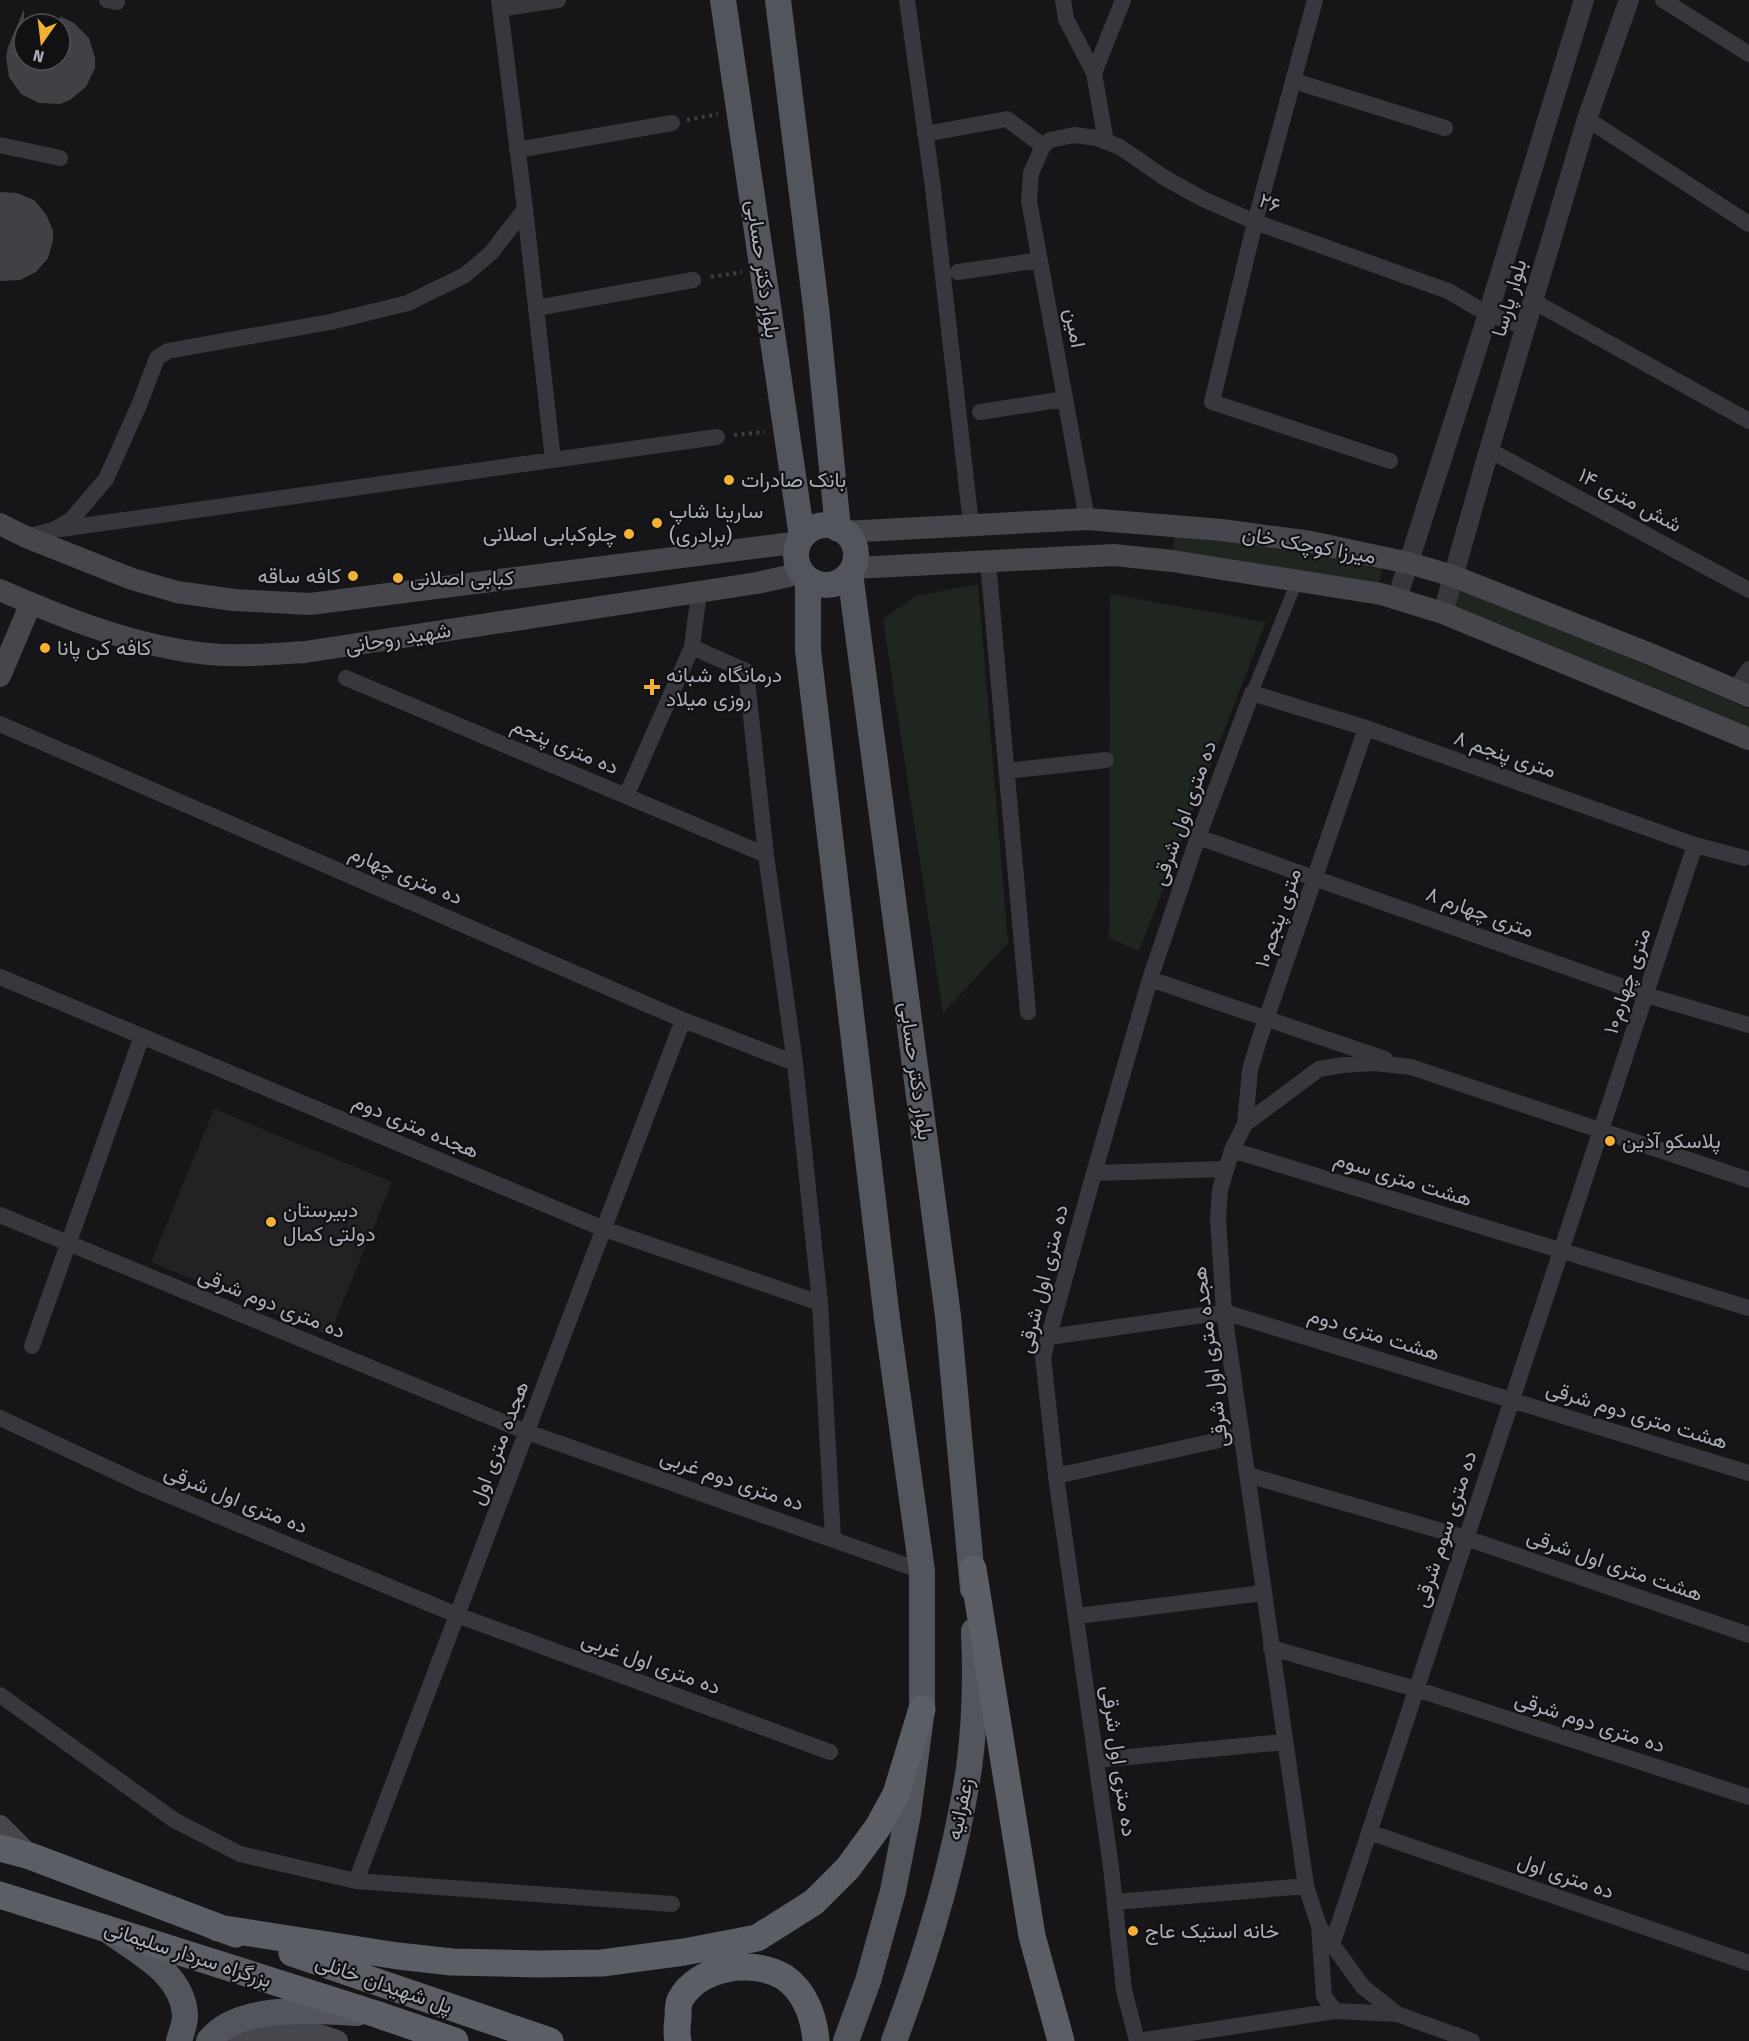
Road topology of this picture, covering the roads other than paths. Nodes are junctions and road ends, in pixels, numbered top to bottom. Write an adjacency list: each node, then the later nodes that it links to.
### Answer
1 (558, 0): 11 (street)
2 (723, 0): 49 (main road, بلوار دکتر حسابی)
3 (778, 0): 47 (main road)
4 (907, 0): 18 (street)
5 (1063, 0): 13 (street)
6 (1123, 0): 13 (street)
7 (1315, 0): 14 (street)
8 (1584, 0): 32 (street, بلوار پارسا)
9 (1629, 0): 15 (street, بلوار پارسا)
10 (1663, 0): 12 (street)
11 (499, 4): 22 (street)
12 (1749, 54)
13 (1095, 74): 19 (street)
14 (1294, 81): 17 (street); 25 (street)
15 (1587, 119): 26 (street); 30 (street, بلوار پارسا)
16 (672, 123): 22 (street)
17 (1445, 128)
18 (926, 134): 21 (street); 44 (street)
19 (1106, 142): 21 (street, ۲۶); 25 (street, ۲۶)
20 (0, 145): 23 (street)
21 (1043, 146): 27 (street, امین)
22 (518, 150): 24 (street)
23 (60, 158)
24 (525, 209): 31 (street); 46 (street)
25 (1255, 222): 32 (street, ۲۶); 40 (street)
26 (1749, 224)
27 (1040, 260): 28 (street); 34 (street, امین)
28 (958, 272)
29 (693, 280): 31 (street)
30 (1533, 301): 33 (street, بلوار پارسا); 36 (street)
31 (536, 308): 39 (street)
32 (1488, 314): 33 (street, ۲۶); 53 (street, بلوار پارسا)
33 (1525, 327): 38 (street, بلوار پارسا)
34 (1065, 399): 35 (street); 41 (street, امین)
35 (980, 412)
36 (1749, 421)
37 (717, 437): 39 (street)
38 (1489, 450): 56 (street, بلوار پارسا); 59 (street, شش متری ۱۴)
39 (553, 460): 46 (street)
40 (1390, 461)
41 (1087, 519): 42 (main road, میرزا کوچک خان); 44 (main road, میرزا کوچک خان)
42 (1112, 521): 45 (main road, میرزا کوچک خان); 50 (main road)
43 (0, 524): 48 (main road, شهید روحانی)
44 (970, 524): 47 (main road, میرزا کوچک خان)
45 (1172, 526): 52 (main road); 53 (main road, میرزا کوچک خان)
46 (54, 530): 48 (street)
47 (841, 530): 49 (main road); 54 (main road)
48 (26, 537): 49 (main road, شهید روحانی)
49 (801, 540): 55 (main road)
50 (1114, 555): 51 (main road, میرزا کوچک خان); 52 (main road, میرزا کوچک خان)
51 (988, 561): 54 (main road, میرزا کوچک خان); 74 (street)
52 (1169, 561): 57 (main road, میرزا کوچک خان)
53 (1408, 563): 56 (main road, میرزا کوچک خان); 61 (street, بلوار پارسا)
54 (852, 571): 55 (main road); 115 (main road, بلوار دکتر حسابی)
55 (805, 576): 60 (main road, شهید روحانی); 116 (main road)
56 (1453, 576): 63 (street, بلوار پارسا); 69 (main road, میرزا کوچک خان)
57 (1297, 581): 61 (main road, میرزا کوچک خان); 68 (street)
58 (0, 590): 62 (main road, شهید روحانی)
59 (1749, 590)
60 (699, 592): 62 (main road, شهید روحانی); 64 (street)
61 (1397, 599): 63 (main road, میرزا کوچک خان)
62 (31, 603): 66 (main road)
63 (1443, 613): 72 (main road, میرزا کوچک خان)
64 (692, 647): 75 (street); 78 (street)
65 (1749, 669): 69 (street)
66 (0, 676)
67 (346, 678): 75 (street, ده متری پنجم)
68 (1252, 693): 71 (street, ۸ متری پنجم); 76 (street, ده متری اول شرقی)
69 (1742, 693)
70 (0, 724): 86 (street, ده متری چهارم)
71 (1366, 728): 77 (street, ۸ متری پنجم); 80 (street, ۱۰متری پنجم)
72 (1749, 739)
73 (1106, 760): 74 (street)
74 (1006, 771): 84 (street)
75 (626, 796): 78 (street, ده متری پنجم)
76 (1198, 837): 80 (street, ۸ متری چهارم); 82 (street, ده متری اول شرقی)
77 (1695, 845): 79 (street, ۸ متری پنجم); 83 (street, ۱۰متری چهارم)
78 (766, 855): 89 (street)
79 (1744, 858)
80 (1315, 878): 83 (street, ۸ متری چهارم); 85 (street, ۱۰متری پنجم)
81 (0, 977): 88 (street, هجده متری دوم)
82 (1150, 979): 85 (street); 95 (street, ده متری اول شرقی)
83 (1646, 995): 87 (street, ۸ متری چهارم); 92 (street, ۱۰متری چهارم)
84 (1028, 1012)
85 (1267, 1018): 90 (street); 91 (street, ۱۰متری پنجم)
86 (683, 1020): 89 (street, ده متری چهارم); 98 (street, هجده متری اول)
87 (1749, 1026)
88 (142, 1036): 98 (street, هجده متری دوم); 99 (street)
89 (795, 1063): 101 (street)
90 (1411, 1067): 91 (street, هجده متری اول شرقی); 92 (street, هجده متری اول شرقی)
91 (1245, 1124): 93 (street, هجده متری اول شرقی)
92 (1601, 1131): 96 (street, هجده متری اول شرقی); 100 (street, ده متری سوم شرقی)
93 (1232, 1150): 94 (street, هجده متری اول شرقی); 100 (street, هشت متری سوم)
94 (1225, 1169): 95 (street); 103 (street, هجده متری اول شرقی)
95 (1094, 1173): 104 (street, ده متری اول شرقی)
96 (1749, 1180)
97 (0, 1215): 99 (street, ده متری دوم شرقی)
98 (604, 1229): 101 (street, هجده متری دوم); 108 (street, هجده متری اول)
99 (69, 1243): 105 (street); 108 (street, ده متری دوم شرقی)
100 (1561, 1252): 102 (street, هشت متری سوم); 106 (street, ده متری سوم شرقی)
101 (820, 1303): 114 (street)
102 (1749, 1308)
103 (1224, 1312): 104 (street); 106 (street, هشت متری دوم); 109 (street, هجده متری اول شرقی)
104 (1049, 1337): 112 (street, ده متری اول شرقی)
105 (32, 1346)
106 (1512, 1400): 110 (street, هشت متری دوم شرقی); 113 (street, ده متری سوم شرقی)
107 (0, 1418): 118 (street, ده متری اول شرقی)
108 (527, 1432): 114 (street, ده متری دوم غربی); 118 (street, هجده متری اول)
109 (1242, 1435): 111 (street, هجده متری اول شرقی); 112 (street)
110 (1749, 1473)
111 (1248, 1474): 113 (street, هشت متری اول شرقی); 117 (street, هجده متری اول شرقی)
112 (1056, 1476): 119 (street, ده متری اول شرقی)
113 (1466, 1538): 120 (street, هشت متری اول شرقی); 122 (street, ده متری سوم شرقی)
114 (833, 1539): 116 (street, ده متری دوم غربی)
115 (973, 1569): 155 (main road, زعفرانیه); 156 (highway)
116 (922, 1570): 124 (main road)
117 (1263, 1593): 119 (street); 121 (street, هجده متری اول شرقی)
118 (457, 1615): 126 (street, ده متری اول غربی); 133 (street, هجده متری اول)
119 (1077, 1616): 127 (street, ده متری اول شرقی)
120 (1749, 1635)
121 (1271, 1648): 122 (street, ده متری دوم شرقی); 125 (street, هجده متری اول شرقی)
122 (1416, 1689): 128 (street, ده متری دوم شرقی); 130 (street, ده متری سوم شرقی)
123 (0, 1695): 133 (street)
124 (922, 1709): 140 (highway); 154 (main road)
125 (1284, 1742): 127 (street); 134 (street, هجده متری اول شرقی)
126 (830, 1752)
127 (1096, 1760): 136 (street, ده متری اول شرقی)
128 (1749, 1797)
129 (0, 1826): 132 (main road)
130 (1369, 1832): 141 (street, ده متری سوم شرقی); 142 (street, ده متری اول)
131 (0, 1848): 132 (highway, بزرگراه سردار سلیمانی)
132 (30, 1856): 140 (highway, بزرگراه سردار سلیمانی)
133 (356, 1881): 137 (street)
134 (1306, 1886): 136 (street); 138 (street, هجده متری اول شرقی)
135 (0, 1895): 139 (highway, بزرگراه سردار سلیمانی)
136 (1115, 1902): 157 (street, ده متری اول شرقی)
137 (672, 1904)
138 (1318, 1926): 141 (street, هجده متری اول شرقی); 143 (street)
139 (105, 1928): 144 (highway, بزرگراه سردار سلیمانی); 146 (main road)
140 (218, 1928): 151 (highway, پل شهیدان خانلی)
141 (1332, 1942): 145 (street, هجده متری اول شرقی)
142 (1749, 1963)
143 (1335, 2011): 145 (street); 157 (street)
144 (376, 2014): 147 (main road); 150 (highway, پل شهیدان خانلی)
145 (1397, 2014): 158 (street, هجده متری اول شرقی)
146 (179, 2041)
147 (209, 2041)
148 (234, 2041): 149 (main road)
149 (337, 2041)
150 (455, 2041)
151 (550, 2041)
152 (678, 2041): 153 (highway)
153 (816, 2041)
154 (846, 2041)
155 (894, 2041)
156 (1061, 2041)
157 (1137, 2041)
158 (1472, 2041)

